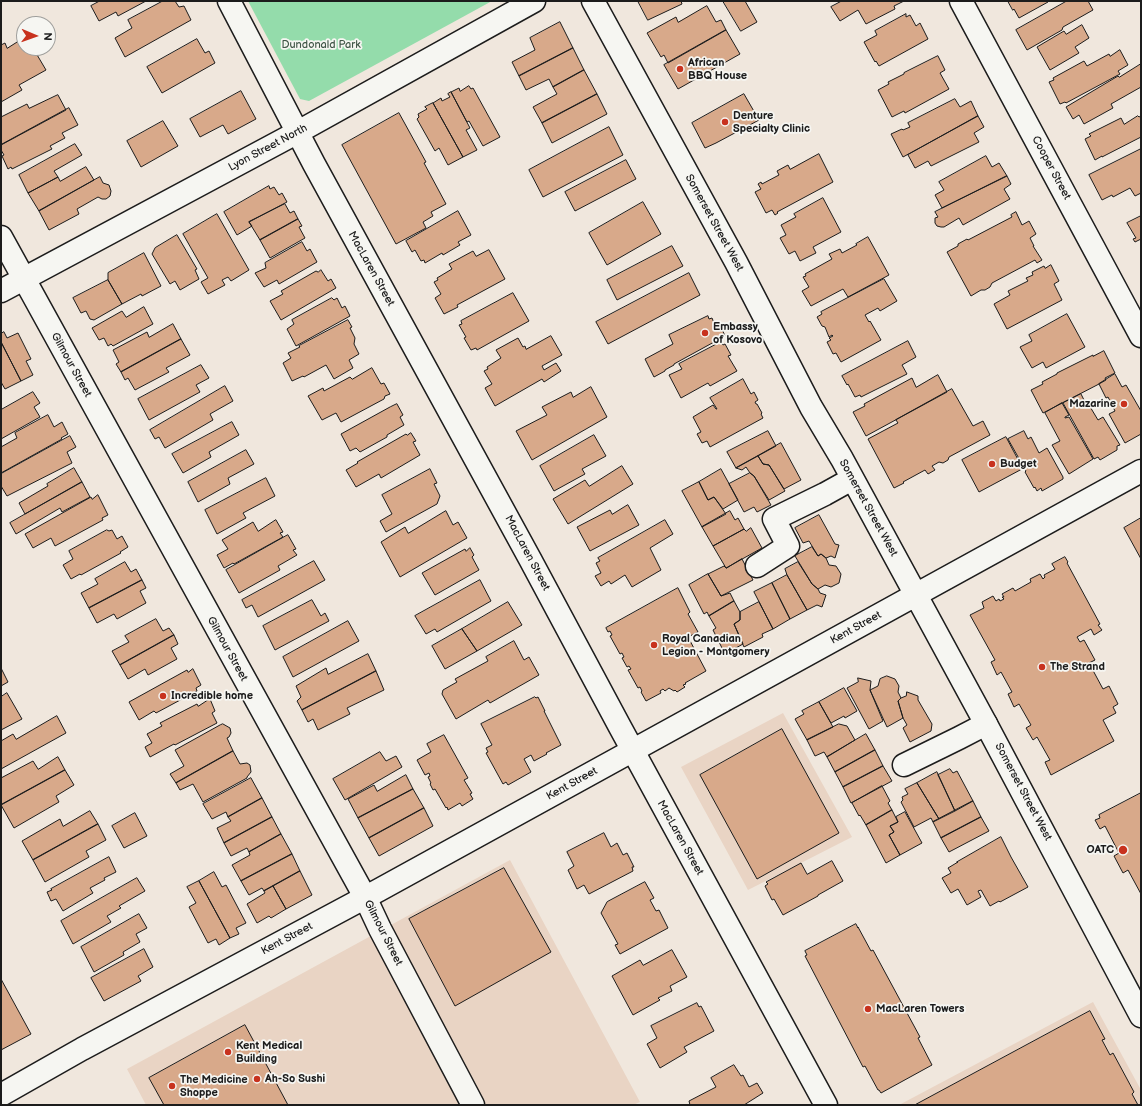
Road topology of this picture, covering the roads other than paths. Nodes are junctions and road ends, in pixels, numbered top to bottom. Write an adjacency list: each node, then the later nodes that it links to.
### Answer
1 (229, 1): 5 (main road, MacLaren Street)
2 (534, 1): 5 (main road, Lyon Street North)
3 (593, 1): 11 (main road, Somerset Street West)
4 (961, 1): 9 (main road, Cooper Street)
5 (298, 132): 7 (main road, Lyon Street North); 15 (main road, MacLaren Street)
6 (1, 237): 7 (main road, Gilmour Street)
7 (23, 278): 8 (main road, Lyon Street North); 17 (main road, Gilmour Street)
8 (1, 291)
9 (1138, 323)
10 (1141, 471): 13 (main road, Kent Street)
11 (852, 479): 12 (main road); 13 (main road, Somerset Street West)
12 (757, 566)
13 (916, 596): 14 (main road, Somerset Street West); 15 (main road, Kent Street)
14 (986, 724): 16 (main road); 18 (main road, Somerset Street West)
15 (633, 750): 17 (main road, Kent Street); 21 (main road, MacLaren Street)
16 (904, 766)
17 (364, 897): 19 (main road, Kent Street); 20 (main road, Gilmour Street)
18 (1141, 1016)
19 (1, 1095)
20 (473, 1105)
21 (826, 1105)

